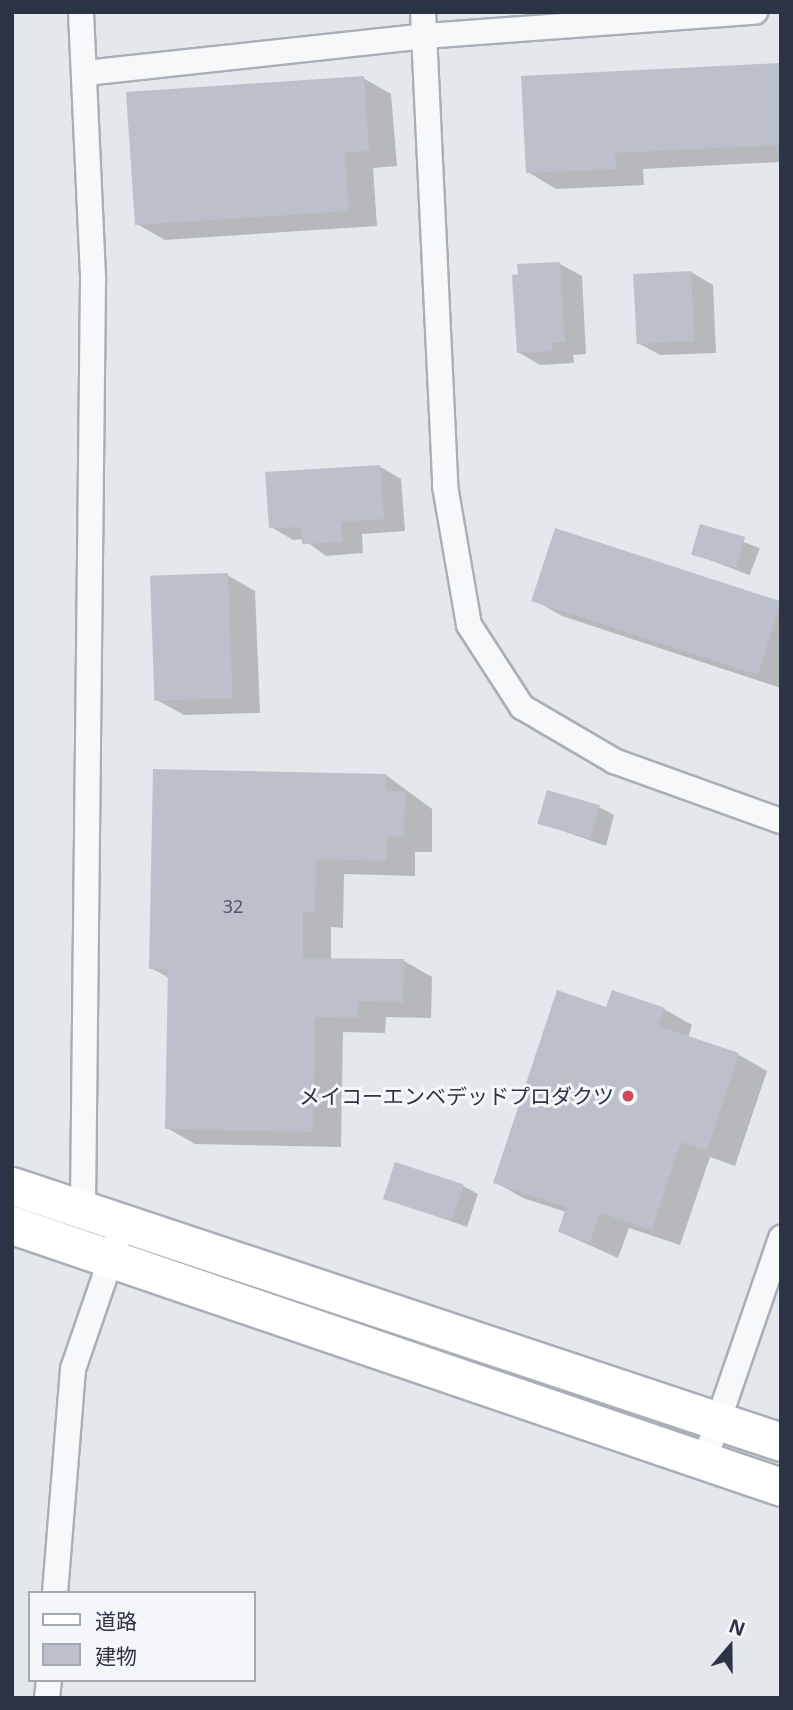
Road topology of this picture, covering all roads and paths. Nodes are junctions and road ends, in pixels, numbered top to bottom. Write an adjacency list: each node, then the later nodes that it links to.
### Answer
1 (81, 12): 4 (street)
2 (755, 12): 3 (street)
3 (424, 24): 4 (street); 5 (street)
4 (86, 73): 7 (street)
5 (781, 821)
6 (12, 1186): 7 (street)
7 (83, 1210): 8 (street)
8 (123, 1223): 11 (street); 12 (street)
9 (12, 1225): 11 (street)
10 (781, 1238): 12 (street)
11 (111, 1258): 14 (street); 16 (street)
12 (718, 1422): 13 (street); 14 (street)
13 (781, 1442)
14 (705, 1459): 15 (street)
15 (781, 1487)
16 (55, 1591)

